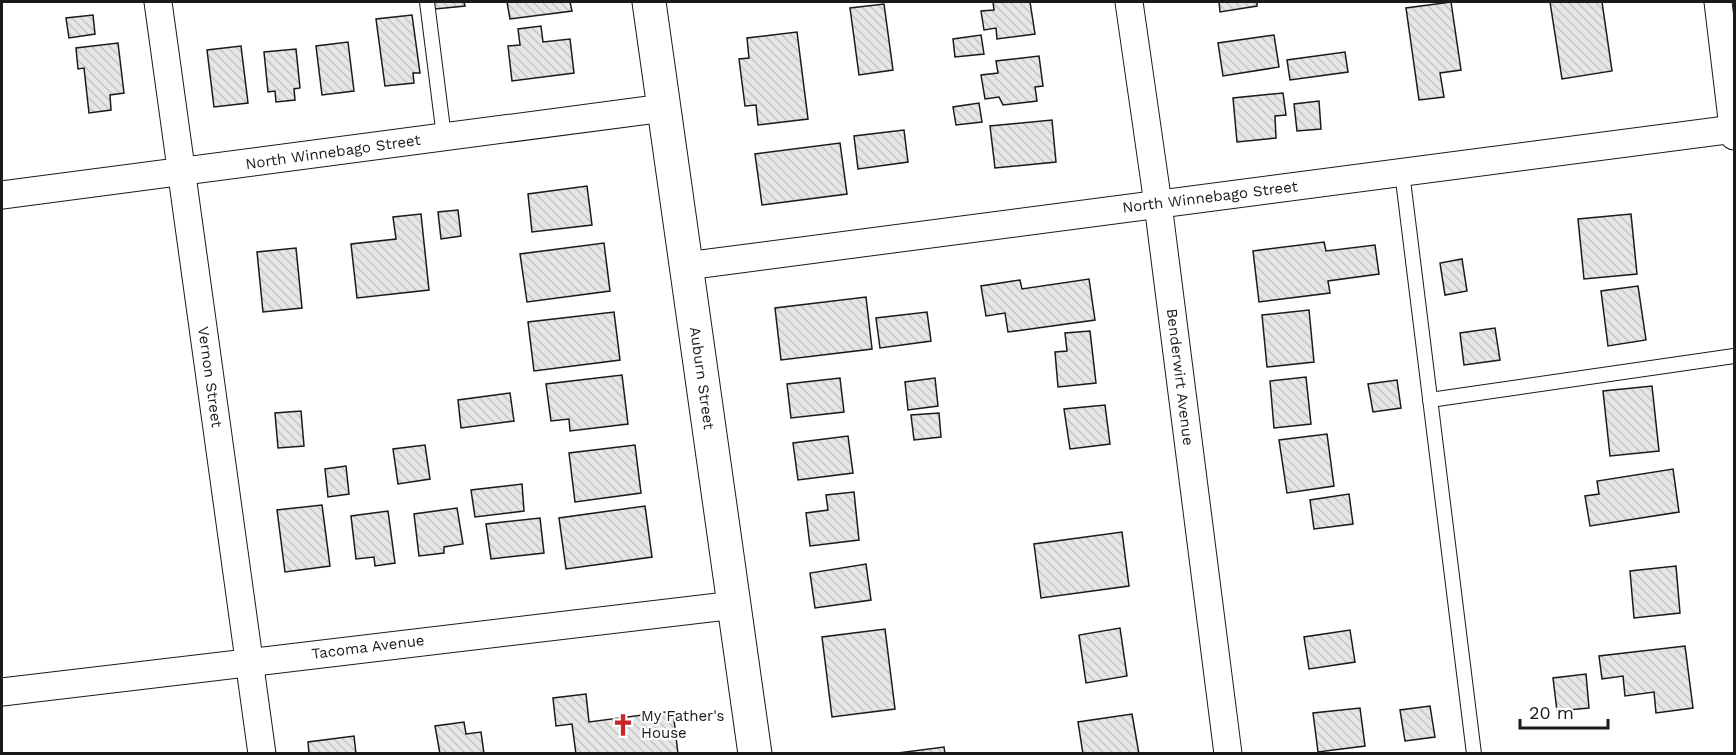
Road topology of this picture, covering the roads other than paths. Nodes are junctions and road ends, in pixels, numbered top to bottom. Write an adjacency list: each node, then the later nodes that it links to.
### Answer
1 (158, 2): 9 (street, Vernon Street)
2 (427, 2): 8 (lane)
3 (649, 2): 6 (main road, Auburn Street)
4 (1129, 2): 12 (street, Benderwirt Avenue)
5 (1718, 2): 7 (street)
6 (664, 108): 8 (street, North Winnebago Street); 13 (main road, Auburn Street)
7 (1734, 132): 10 (street, North Winnebago Street)
8 (444, 137): 9 (street, North Winnebago Street)
9 (182, 172): 11 (street, North Winnebago Street); 17 (street, Vernon Street)
10 (1402, 172): 12 (street, North Winnebago Street); 15 (lane)
11 (2, 195)
12 (1158, 204): 13 (street, North Winnebago Street); 21 (street, Benderwirt Avenue)
13 (686, 266): 16 (main road, Auburn Street)
14 (1734, 356): 15 (lane)
15 (1430, 400): 22 (lane)
16 (735, 605): 17 (street, Tacoma Avenue); 20 (main road, Auburn Street)
17 (250, 661): 18 (street, Tacoma Avenue); 19 (street, Vernon Street)
18 (2, 692)
19 (262, 753)
20 (755, 753)
21 (1228, 753)
22 (1474, 753)

